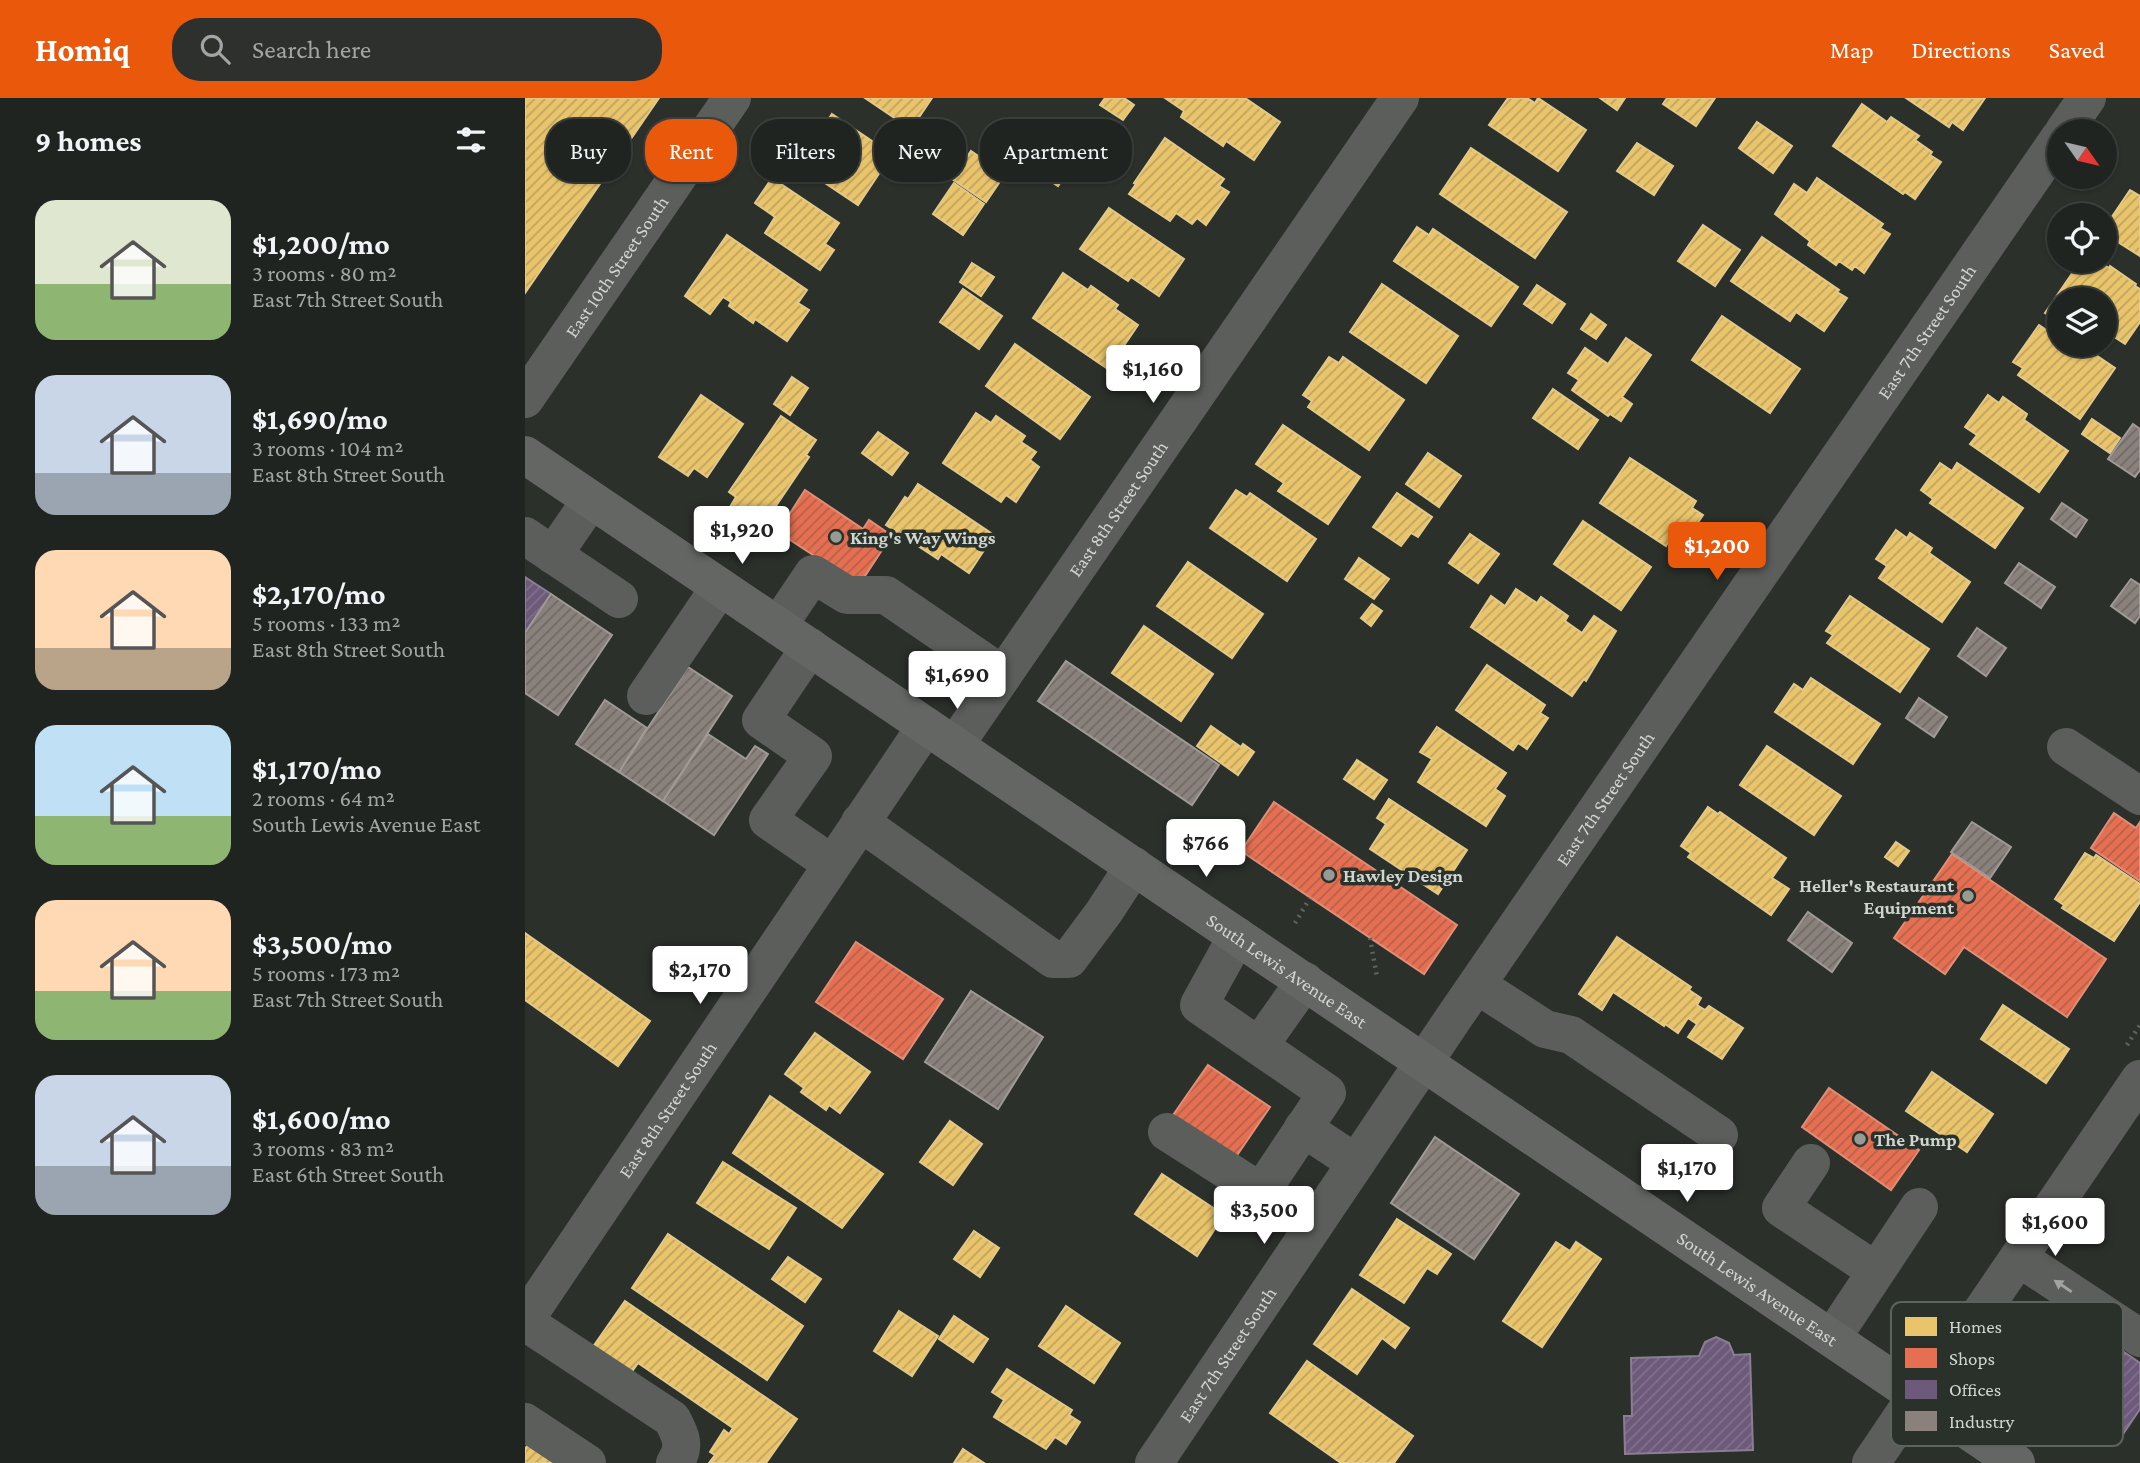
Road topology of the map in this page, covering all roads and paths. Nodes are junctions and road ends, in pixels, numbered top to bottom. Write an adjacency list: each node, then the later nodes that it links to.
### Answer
1 (732, 98): 6 (street, East 10th Street South)
2 (1400, 98): 14 (street, East 8th Street South)
3 (2087, 98): 4 (street)
4 (2072, 119)
5 (2047, 156): 28 (street, East 7th Street South)
6 (525, 399)
7 (525, 455): 8 (main road, South Lewis Avenue East)
8 (591, 500): 9 (street); 10 (main road, South Lewis Avenue East)
9 (539, 546): 11 (street)
10 (720, 587): 12 (main road, South Lewis Avenue East); 15 (street)
11 (619, 599)
12 (778, 626): 13 (main road, South Lewis Avenue East); 14 (street)
13 (810, 647): 16 (main road, South Lewis Avenue East); 20 (street)
14 (1003, 674): 16 (street, East 8th Street South)
15 (646, 696)
16 (940, 735): 19 (street, East 8th Street South); 21 (main road, South Lewis Avenue East)
17 (2066, 747): 18 (street)
18 (2140, 796)
19 (860, 822): 20 (street, East 8th Street South); 21 (street)
20 (832, 864): 42 (street, East 8th Street South)
21 (1133, 866): 24 (main road, South Lewis Avenue East)
22 (1310, 898): 23 (path)
23 (1295, 923)
24 (1237, 936): 27 (main road, South Lewis Avenue East); 29 (street)
25 (1370, 938): 26 (path)
26 (1377, 977)
27 (1305, 981): 29 (street); 30 (main road, South Lewis Avenue East)
28 (1476, 985): 30 (street, East 7th Street South); 34 (street)
29 (1259, 1046): 32 (street)
30 (1424, 1061): 35 (street, East 7th Street South); 44 (main road, South Lewis Avenue East)
31 (2140, 1079): 38 (street)
32 (1303, 1128): 33 (street); 35 (street)
33 (1167, 1132)
34 (1720, 1135)
35 (1356, 1163): 52 (street, East 7th Street South)
36 (1811, 1163): 39 (street)
37 (1919, 1207): 39 (street)
38 (2019, 1258): 40 (street); 41 (street, one-way to 38)
39 (1876, 1271): 44 (street)
40 (1989, 1302)
41 (2086, 1302)
42 (525, 1321): 51 (street)
43 (2123, 1327): 45 (street, one-way to 43)
44 (1832, 1338): 46 (main road, South Lewis Avenue East)
45 (2140, 1338)
46 (1891, 1378)
47 (525, 1422): 50 (street)
48 (1891, 1433): 53 (street)
49 (1991, 1446): 54 (main road, South Lewis Avenue East)
50 (587, 1463)
51 (675, 1463)
52 (1153, 1463)
53 (1871, 1463)
54 (2016, 1463)

